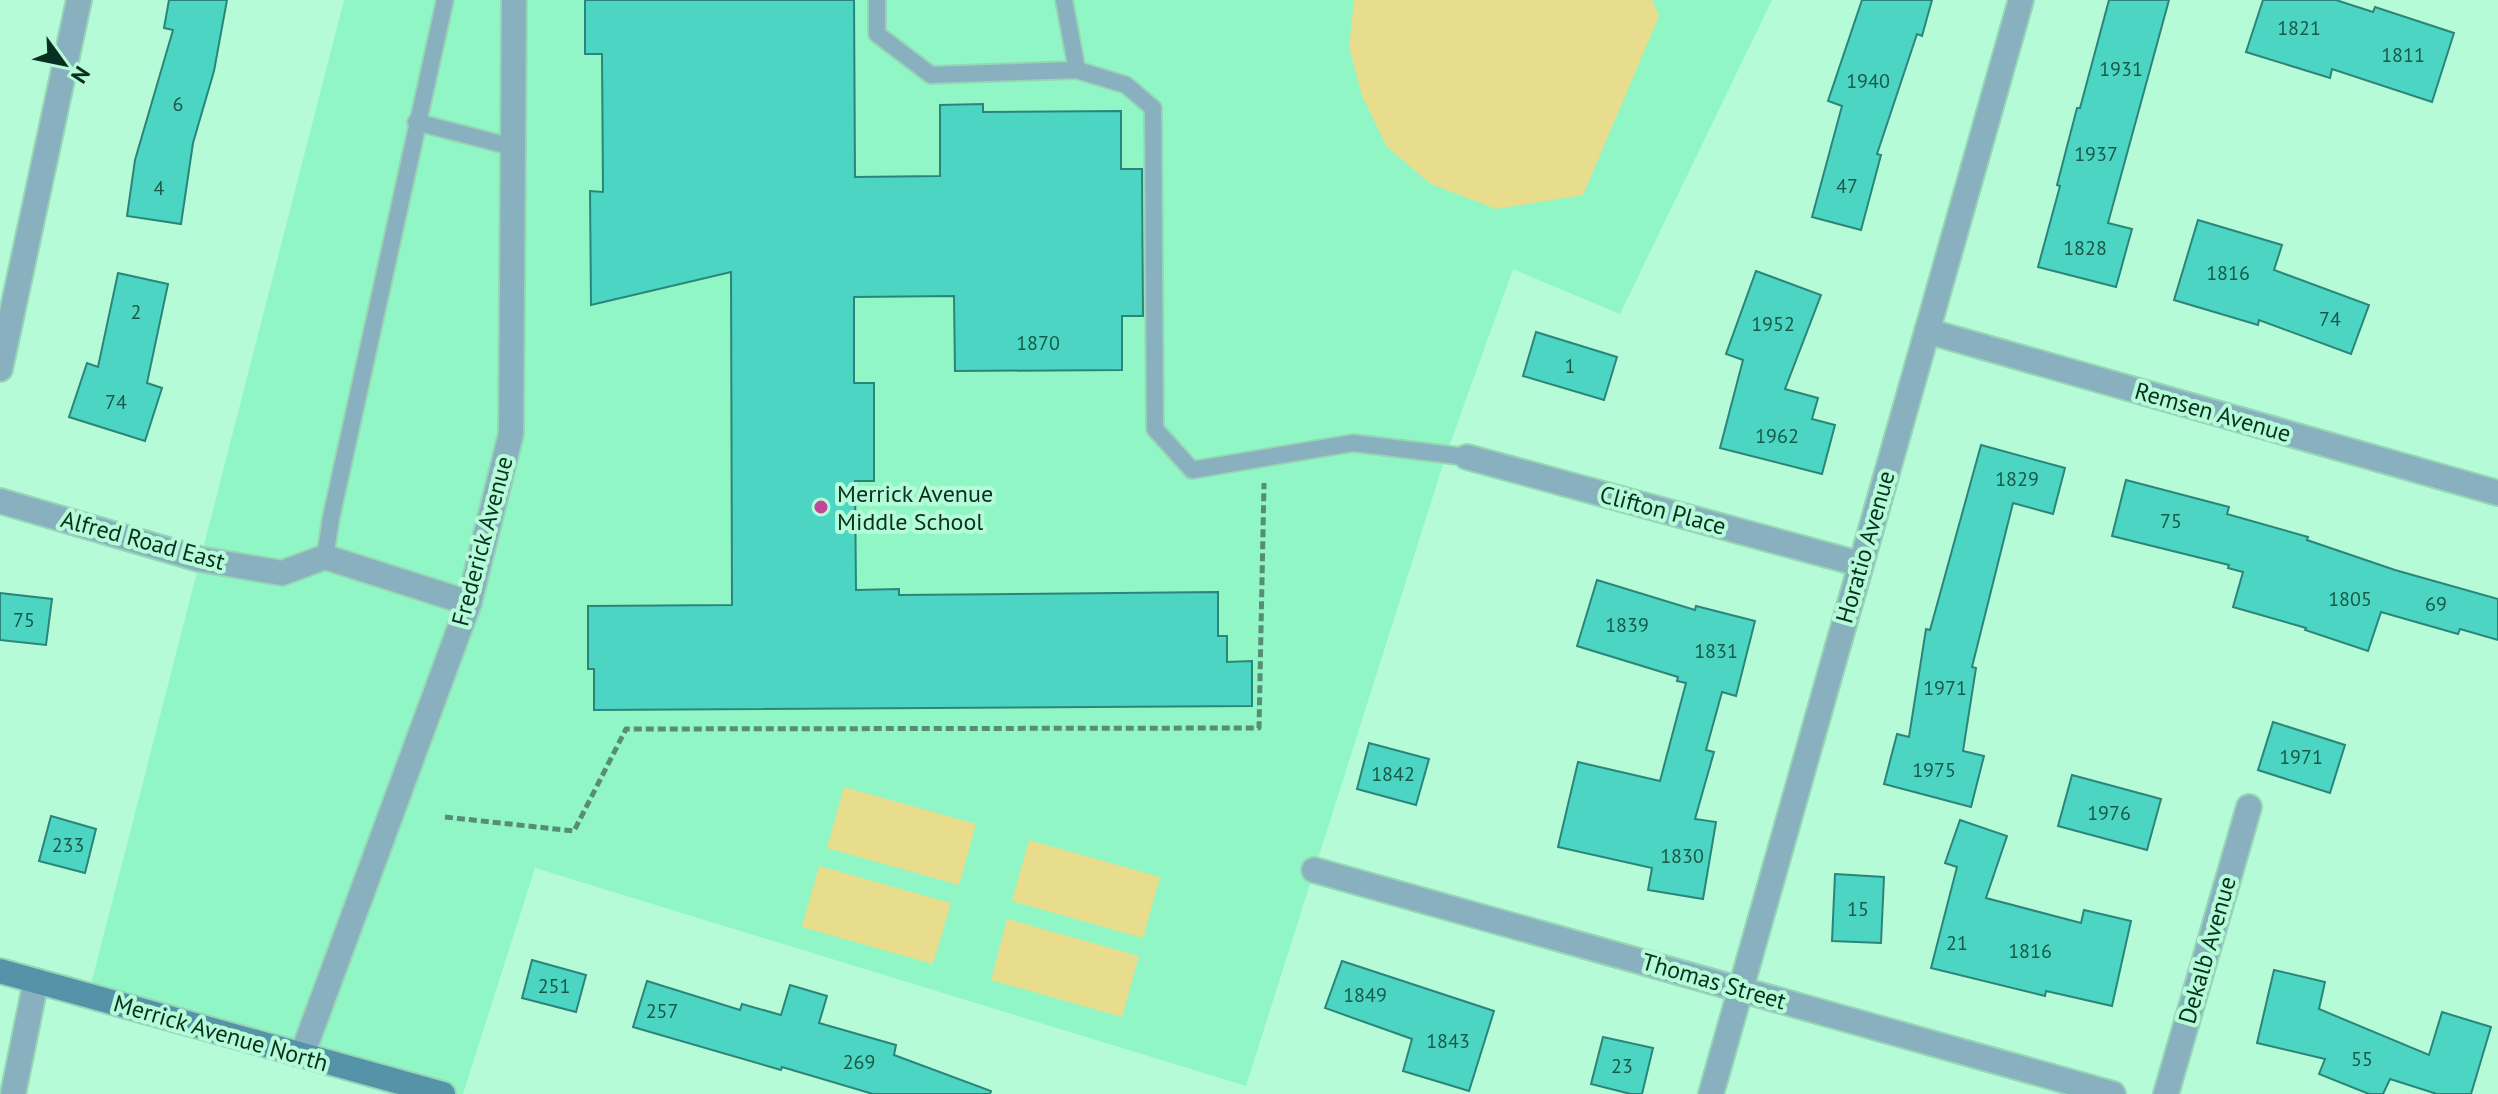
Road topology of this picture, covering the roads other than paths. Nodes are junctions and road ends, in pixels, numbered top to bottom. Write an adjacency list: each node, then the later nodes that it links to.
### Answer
1 (79, 0): 11 (street)
2 (445, 0): 8 (lane)
3 (514, 0): 9 (street, Frederick Avenue)
4 (877, 0): 7 (lane)
5 (1064, 0): 7 (lane)
6 (2021, 0): 10 (street, Horatio Avenue)
7 (1077, 70): 12 (lane)
8 (416, 122): 9 (lane); 15 (lane)
9 (513, 147): 17 (street, Frederick Avenue)
10 (1927, 331): 13 (street, Remsen Avenue); 16 (street, Horatio Avenue)
11 (0, 369)
12 (1467, 457): 16 (street, Clifton Place)
13 (2498, 493)
14 (0, 501): 15 (street, Alfred Road East)
15 (325, 557): 17 (street)
16 (1860, 564): 22 (street, Horatio Avenue)
17 (469, 603): 23 (street, Frederick Avenue)
18 (2249, 807): 28 (street, Dekalb Avenue)
19 (1314, 870): 22 (street, Thomas Street)
20 (0, 971): 21 (main road, Merrick Avenue North)
21 (36, 981): 23 (main road, Merrick Avenue North); 24 (street)
22 (1741, 988): 26 (street, Horatio Avenue); 27 (street, Thomas Street)
23 (302, 1055): 25 (main road, Merrick Avenue North)
24 (13, 1094)
25 (443, 1094)
26 (1711, 1094)
27 (2113, 1094)
28 (2166, 1094)

